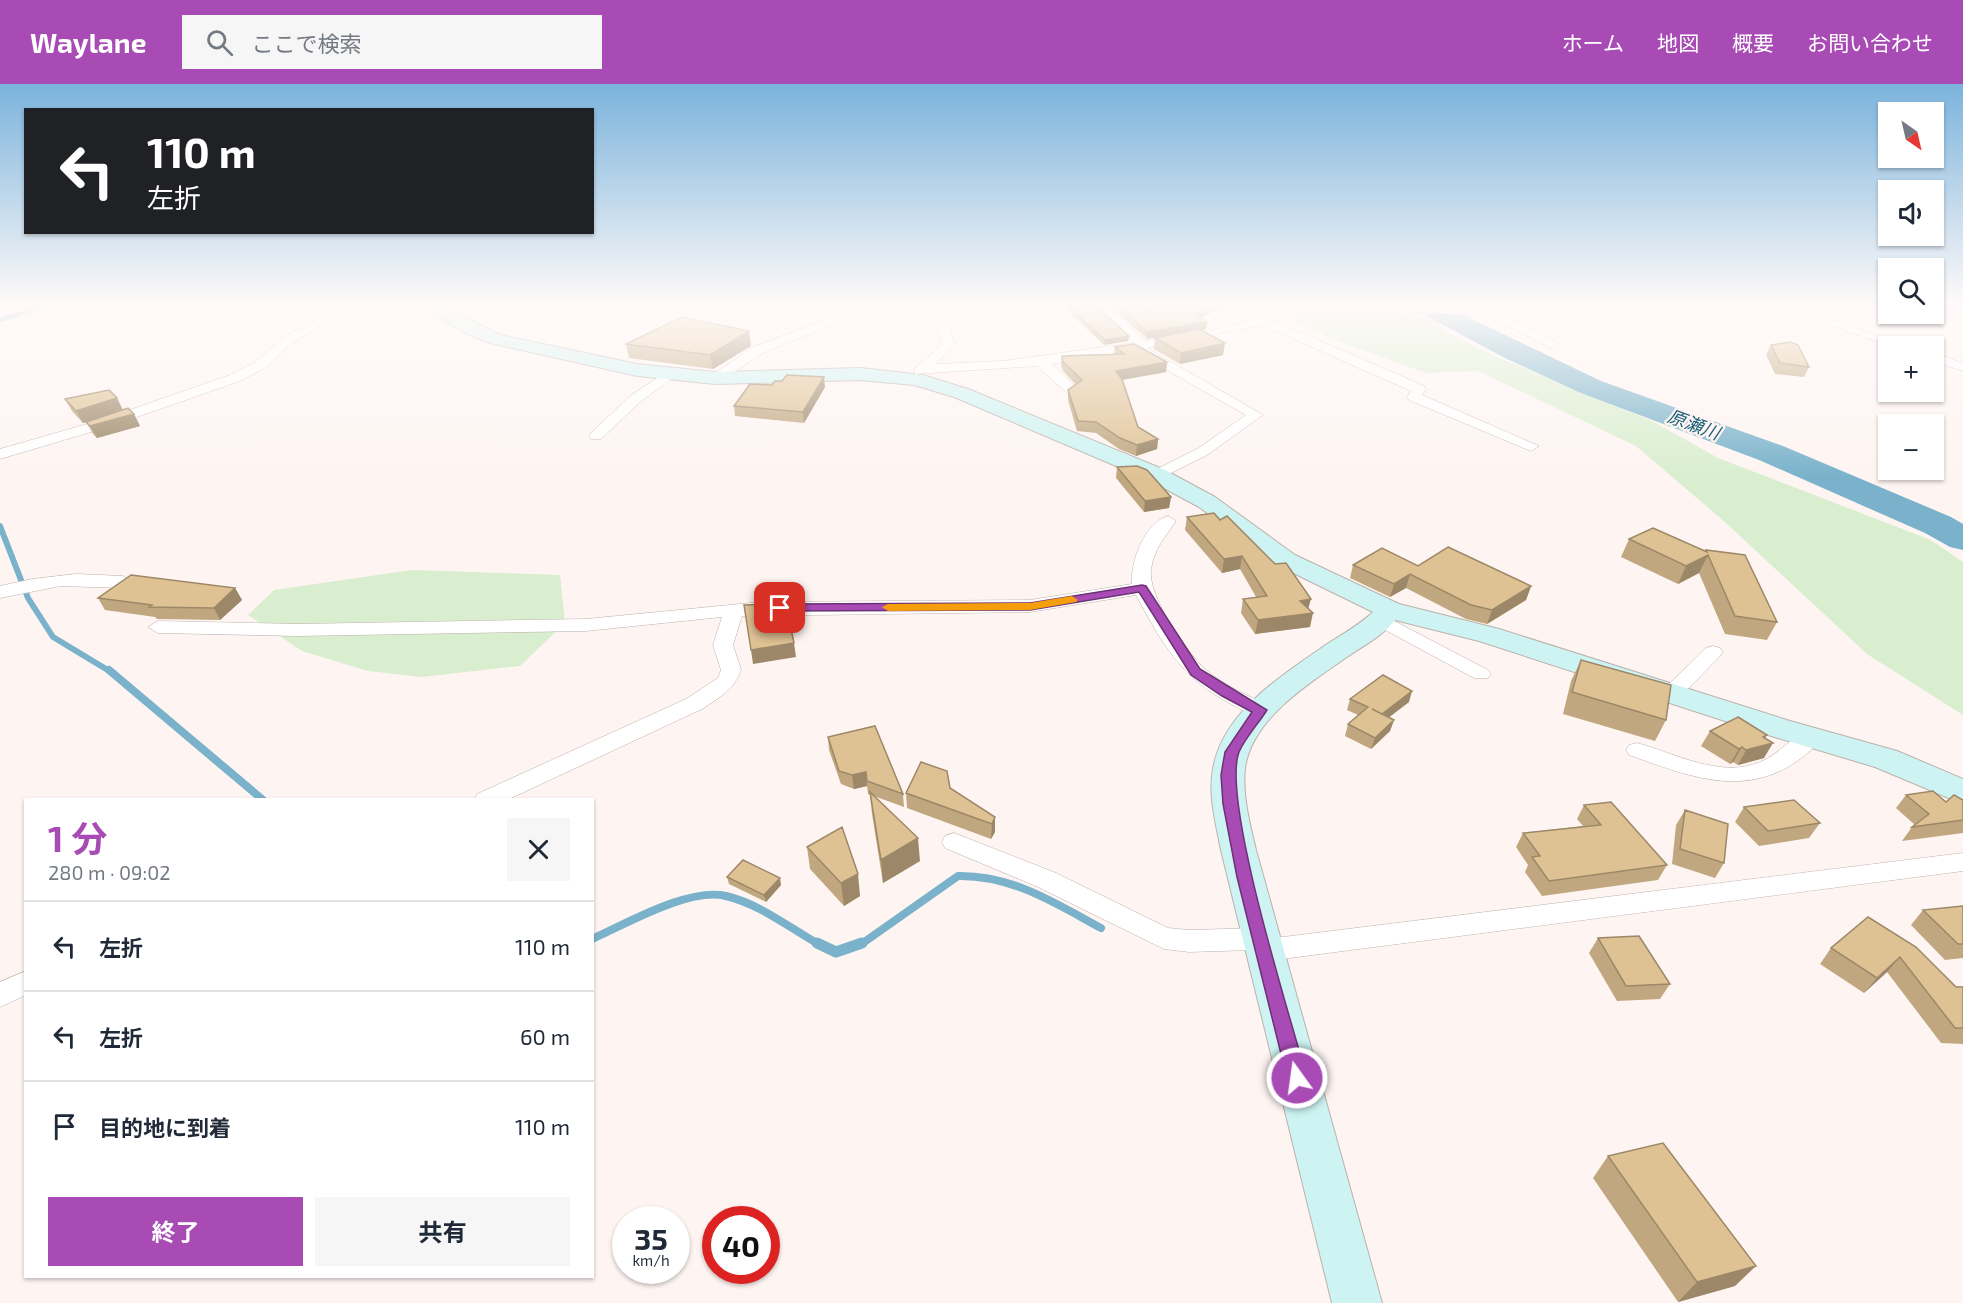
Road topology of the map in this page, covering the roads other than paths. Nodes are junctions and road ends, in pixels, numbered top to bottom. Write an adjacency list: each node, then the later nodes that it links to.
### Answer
1 (262, 363): 15 (street)
2 (608, 363): 10 (street)
3 (739, 363): 11 (street)
4 (928, 363): 9 (street)
5 (1013, 363): 9 (street)
6 (1042, 363): 12 (street)
7 (1169, 363): 16 (street)
8 (1359, 363): 14 (street)
9 (918, 372): 11 (street); 16 (street)
10 (669, 374): 11 (street); 13 (street)
11 (716, 378)
12 (1072, 390)
13 (596, 436)
14 (1532, 447)
15 (0, 454)
16 (1156, 475): 22 (street)
17 (1168, 521): 19 (street)
18 (123, 582): 20 (street)
19 (1142, 588): 21 (street); 27 (street)
20 (7, 590)
21 (734, 611): 23 (street); 31 (street)
22 (1385, 615): 25 (street); 26 (street); 27 (street)
23 (158, 627)
24 (1713, 652): 26 (street)
25 (1481, 674)
26 (1671, 694): 28 (street)
27 (1260, 710): 34 (street)
28 (1811, 737): 29 (street); 30 (street)
29 (1637, 750)
30 (1963, 792)
31 (489, 798)
32 (954, 842): 34 (street)
33 (1963, 862): 34 (street)
34 (1264, 945): 37 (street)
35 (24, 983): 36 (street)
36 (0, 995)
37 (1356, 1303)

